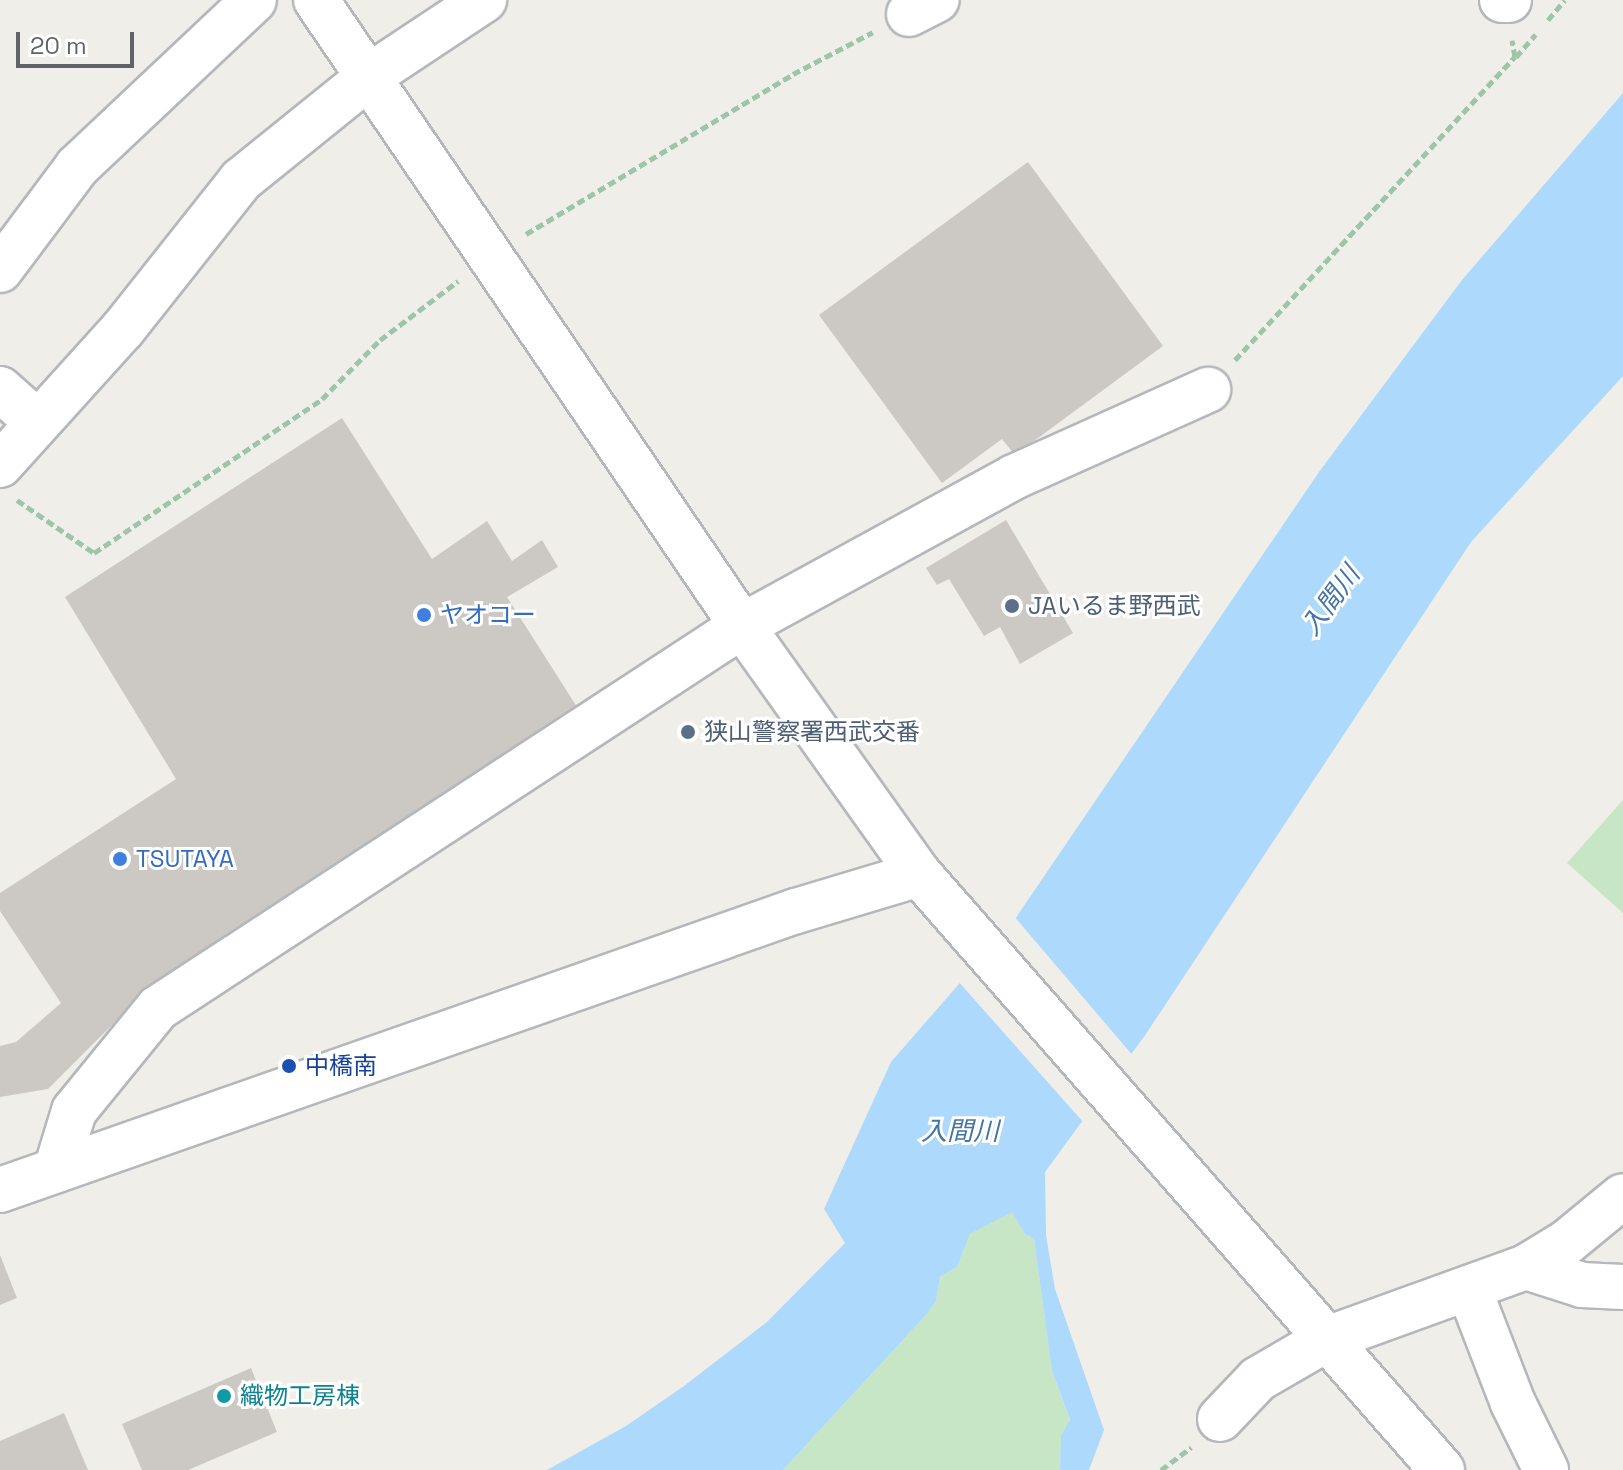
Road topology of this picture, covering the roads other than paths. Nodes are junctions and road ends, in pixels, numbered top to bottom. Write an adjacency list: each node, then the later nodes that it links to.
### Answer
1 (254, 0): 5 (street)
2 (316, 0): 4 (street)
3 (484, 0): 4 (street)
4 (371, 75): 8 (street); 10 (street)
5 (0, 270)
6 (0, 389): 8 (street)
7 (1208, 390): 10 (street)
8 (37, 422): 9 (street)
9 (5, 480)
10 (742, 626): 11 (street); 12 (street)
11 (919, 874): 12 (street); 18 (street)
12 (56, 1170): 13 (street)
13 (0, 1190)
14 (1623, 1196): 15 (street)
15 (1526, 1267): 16 (street); 17 (street)
16 (1623, 1287)
17 (1469, 1289): 18 (street); 21 (street)
18 (1321, 1332): 19 (street); 20 (street)
19 (1220, 1419)
20 (1442, 1470)
21 (1546, 1470)

